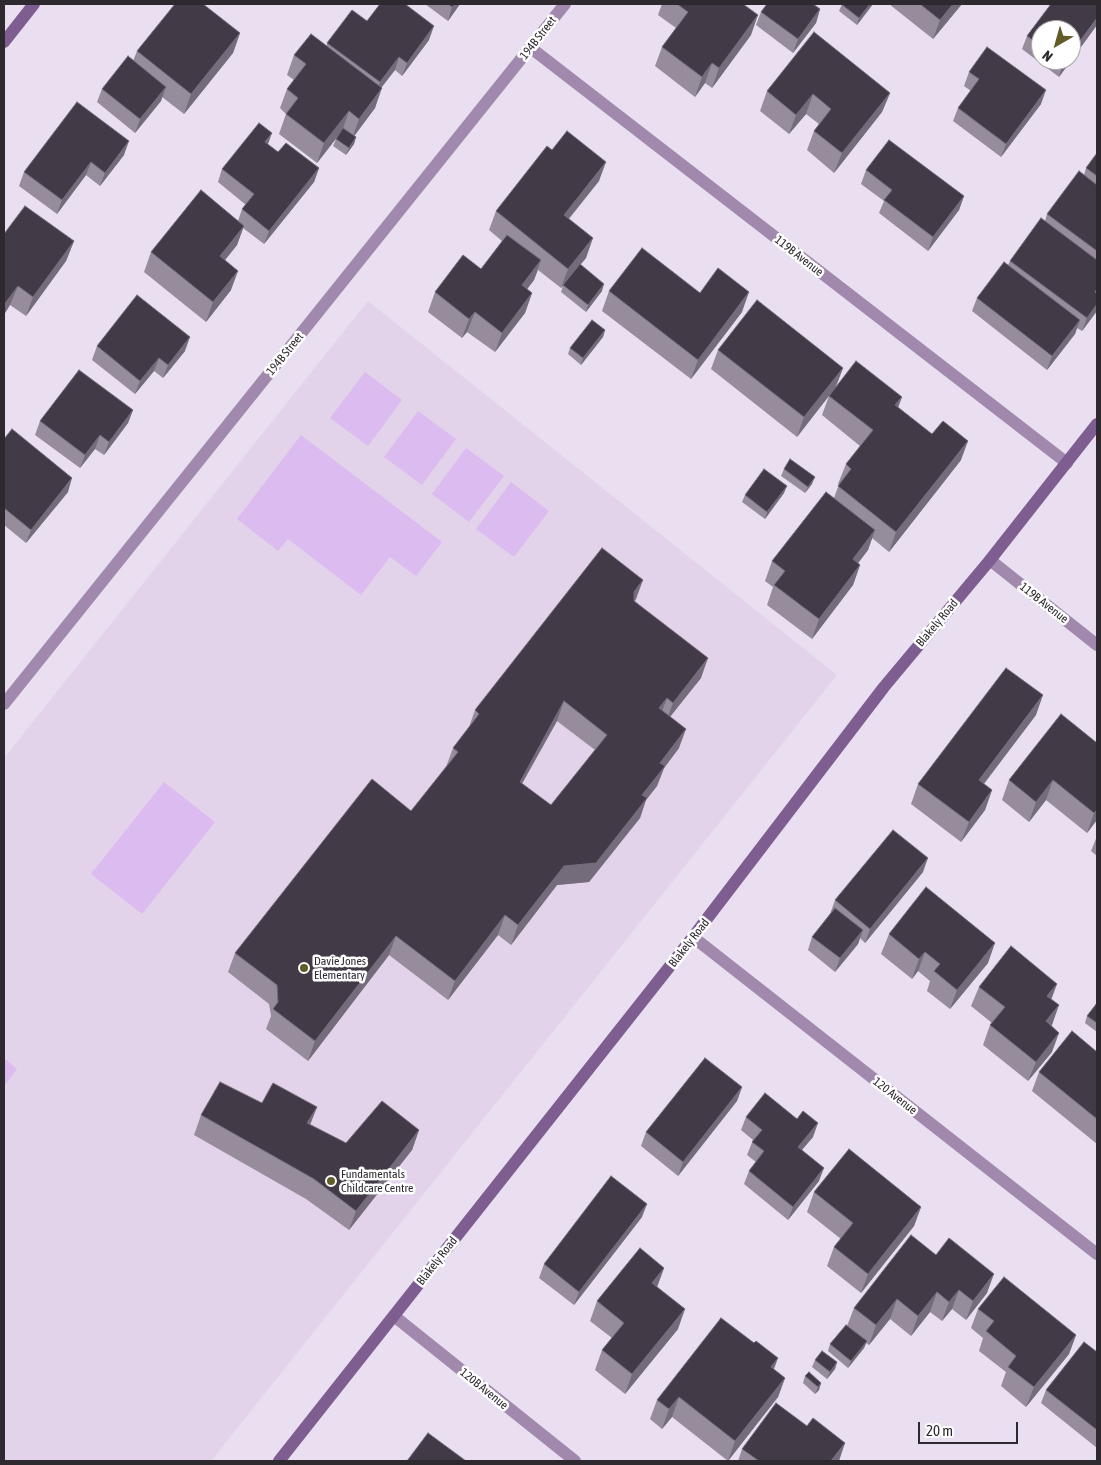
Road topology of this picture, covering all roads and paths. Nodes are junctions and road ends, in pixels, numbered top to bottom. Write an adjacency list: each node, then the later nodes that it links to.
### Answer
1 (34, 4): 3 (street)
2 (565, 4): 4 (street, 194B Street)
3 (4, 42)
4 (531, 48): 6 (street, 119B Avenue); 9 (street, 194B Street)
5 (1097, 424): 6 (street, Blakely Road)
6 (1066, 463): 7 (street, Blakely Road)
7 (990, 560): 8 (street, 119B Avenue); 10 (street, Blakely Road)
8 (1097, 645)
9 (4, 704)
10 (693, 938): 11 (street, 120 Avenue); 12 (street, Blakely Road)
11 (1097, 1254)
12 (394, 1316): 13 (street, Blakely Road); 14 (street, 120B Avenue)
13 (279, 1461)
14 (575, 1461)

